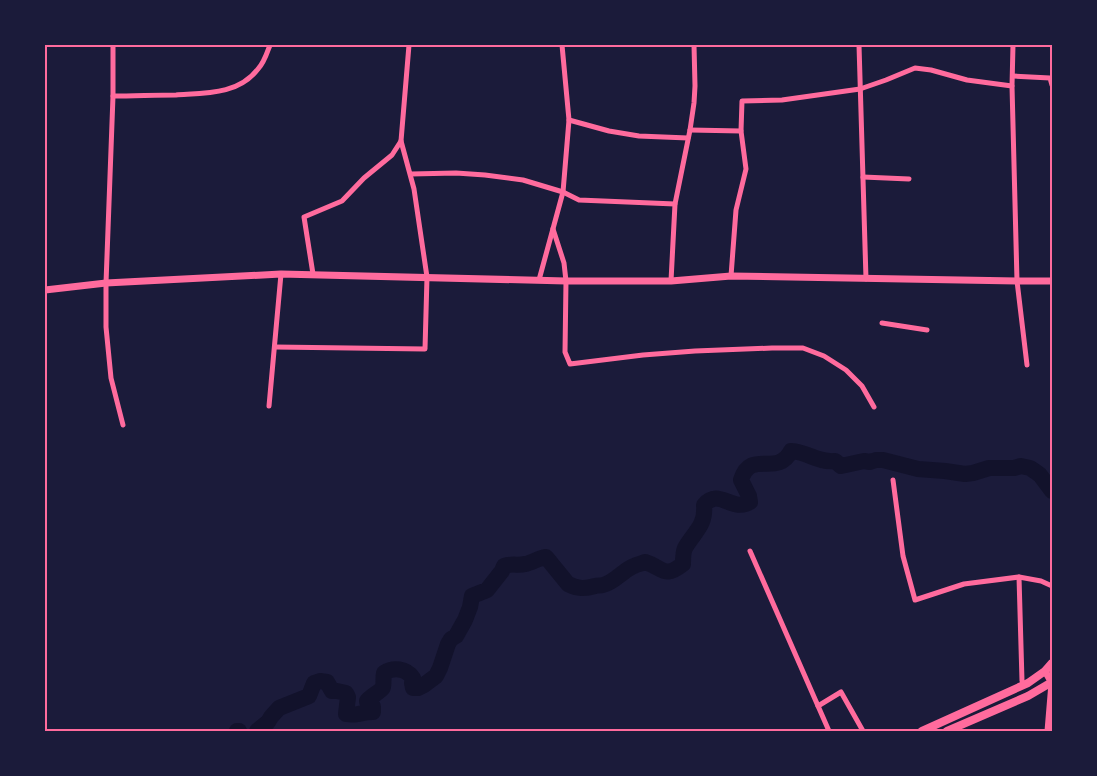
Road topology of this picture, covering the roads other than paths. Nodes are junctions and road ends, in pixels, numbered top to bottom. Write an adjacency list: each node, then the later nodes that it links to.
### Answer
1 (113, 45): 12 (street)
2 (270, 45): 12 (street)
3 (409, 45): 17 (street)
4 (562, 45): 13 (street)
5 (694, 45): 14 (street)
6 (859, 45): 11 (street)
7 (1013, 45): 8 (street)
8 (1013, 76): 9 (street); 10 (street)
9 (1052, 85)
10 (1012, 86): 11 (street); 32 (street)
11 (860, 89): 15 (street); 19 (street)
12 (113, 96): 34 (street)
13 (569, 120): 16 (street); 21 (street)
14 (690, 130): 15 (street); 16 (street)
15 (741, 131): 26 (street)
16 (688, 138): 22 (street)
17 (401, 141): 18 (street); 25 (street)
18 (411, 174): 21 (street); 27 (street)
19 (863, 177): 20 (street); 28 (street)
20 (909, 179)
21 (563, 192): 22 (street); 23 (street)
22 (675, 204): 31 (street)
23 (552, 229): 29 (street); 30 (street)
24 (281, 274): 25 (street); 34 (street); 38 (street)
25 (313, 274): 27 (street)
26 (731, 276): 28 (street); 31 (street)
27 (427, 277): 29 (street); 38 (street)
28 (866, 279): 32 (street)
29 (539, 280): 30 (street)
30 (566, 281): 31 (street); 41 (street)
31 (672, 281)
32 (1017, 281): 33 (street); 39 (street)
33 (1052, 281)
34 (106, 283): 35 (street); 42 (street)
35 (45, 290)
36 (882, 323): 37 (street)
37 (927, 330)
38 (274, 347): 40 (street)
39 (1027, 365)
40 (269, 406)
41 (874, 407)
42 (123, 424)
43 (893, 480): 45 (street)
44 (750, 551): 51 (street)
45 (1019, 576): 46 (street); 49 (street)
46 (1052, 586)
47 (1052, 664): 48 (main road)
48 (1044, 671): 50 (street); 54 (main road)
49 (1022, 681)
50 (1052, 682): 55 (main road); 56 (street)
51 (818, 706): 52 (street); 53 (street)
52 (830, 731)
53 (863, 731)
54 (922, 731)
55 (947, 731)
56 (1048, 731)

